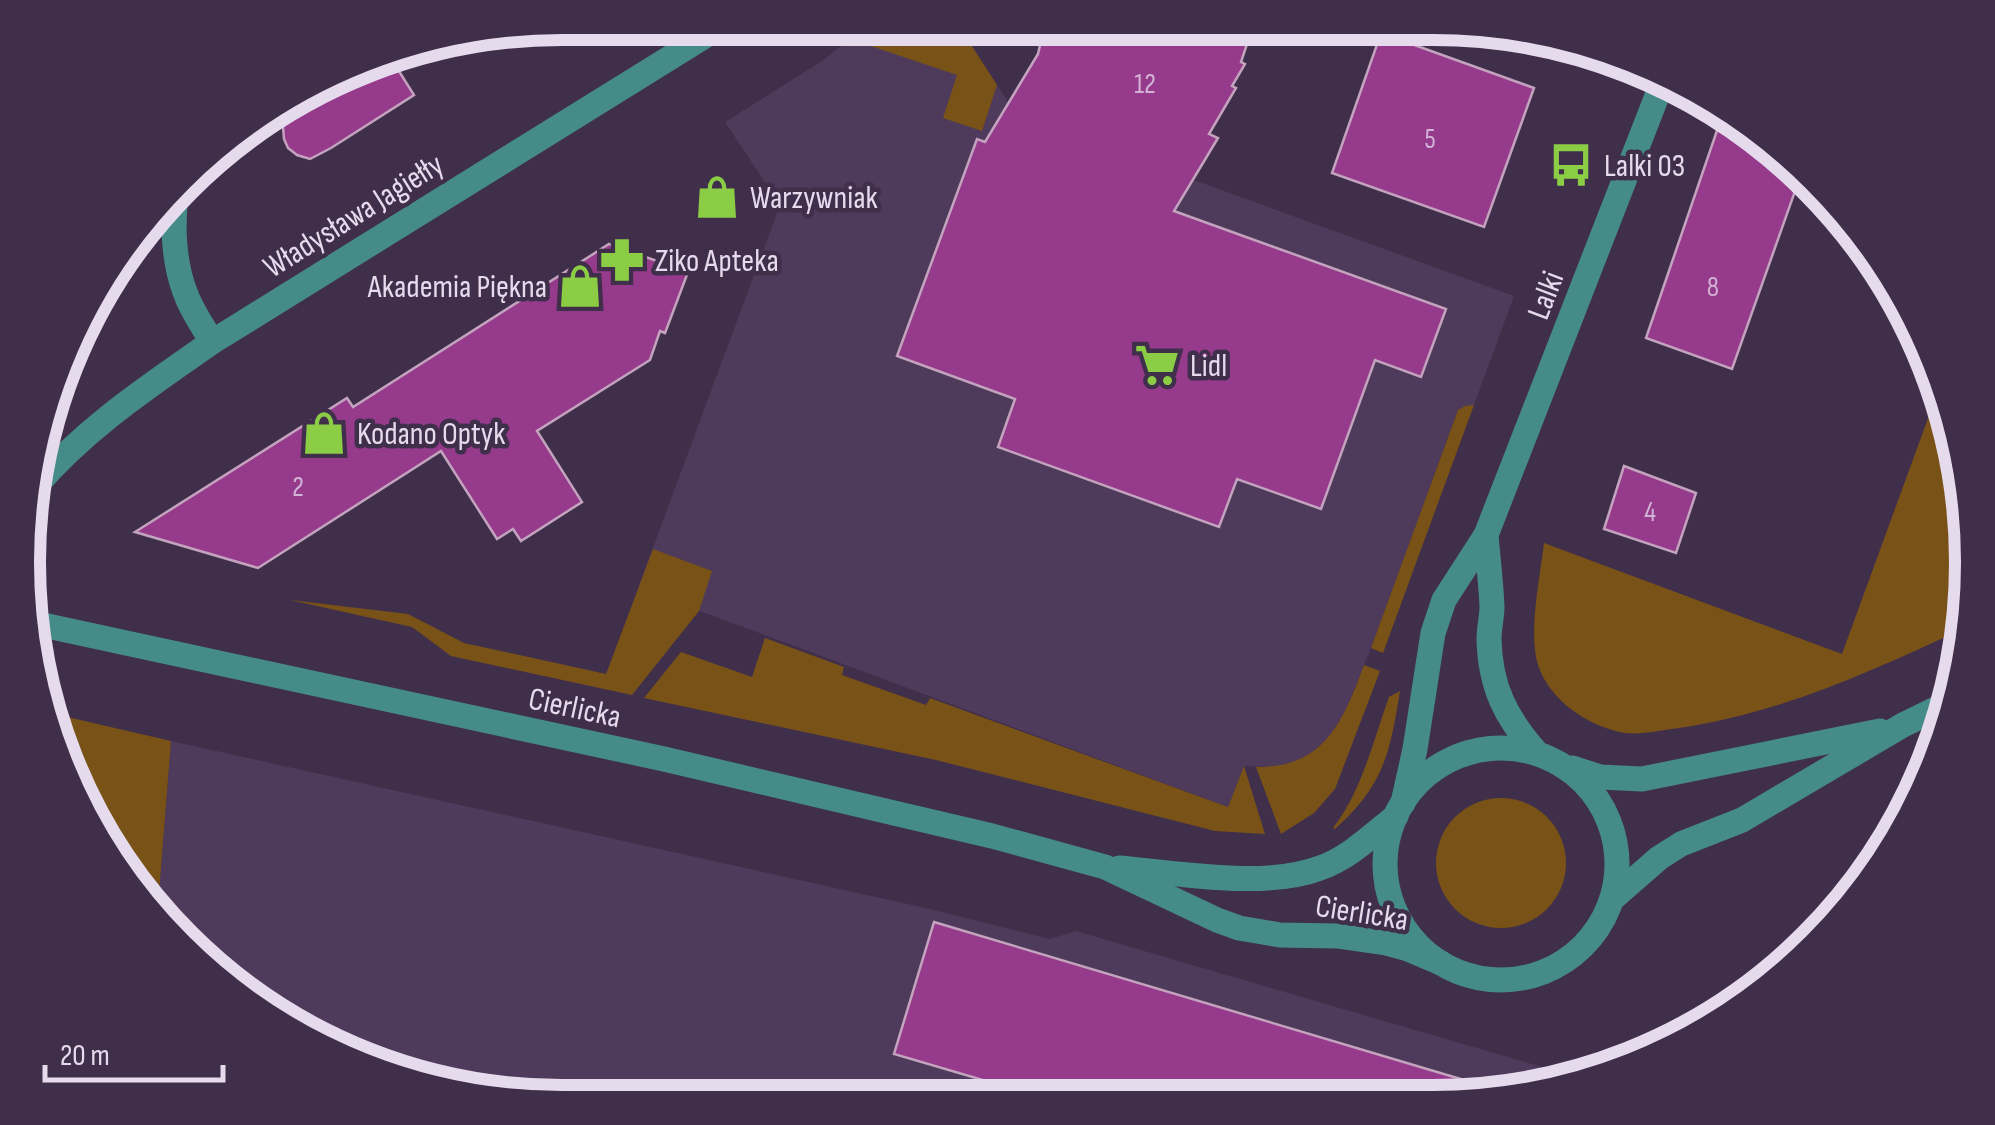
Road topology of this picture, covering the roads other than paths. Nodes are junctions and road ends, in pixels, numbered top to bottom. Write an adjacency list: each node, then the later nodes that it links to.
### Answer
1 (699, 40): 4 (street, Władysława Jagiełły)
2 (1659, 92): 6 (street, Lalki)
3 (175, 213): 4 (street)
4 (212, 342): 5 (street, Władysława Jagiełły)
5 (48, 474)
6 (1486, 535): 10 (street, Lalki); 12 (street, Lalki)
7 (43, 625): 13 (street, Cierlicka)
8 (1933, 710): 9 (street)
9 (1904, 725): 11 (street); 14 (street)
10 (1537, 753): 11 (street); 12 (street)
11 (1563, 764): 14 (street)
12 (1399, 809): 13 (street, Cierlicka); 15 (street)
13 (1105, 867): 15 (street, Cierlicka)
14 (1612, 899): 15 (street)
15 (1441, 963)

